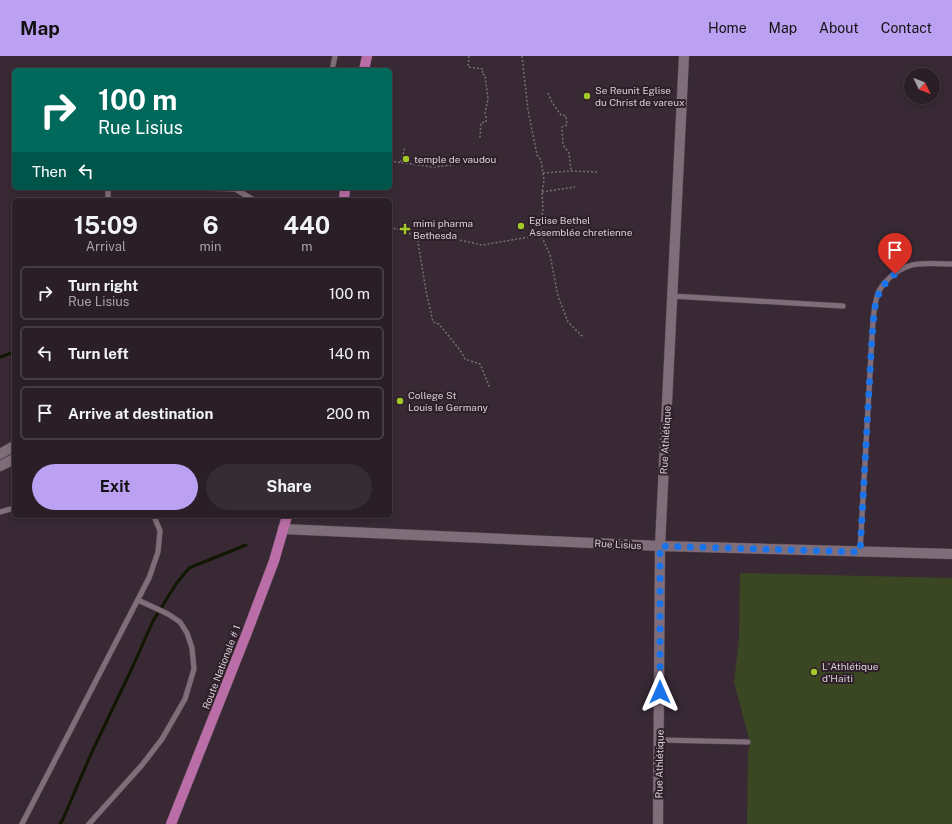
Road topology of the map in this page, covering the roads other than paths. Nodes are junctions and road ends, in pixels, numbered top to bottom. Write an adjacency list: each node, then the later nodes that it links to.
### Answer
1 (335, 56): 4 (lane)
2 (366, 56): 5 (main road)
3 (684, 56): 9 (street, Rue Athlétique)
4 (332, 68)
5 (364, 68)
6 (237, 190): 7 (lane)
7 (251, 198)
8 (952, 264): 21 (lane)
9 (672, 296): 10 (lane); 20 (street, Rue Athlétique)
10 (843, 306)
11 (12, 447): 12 (street)
12 (0, 454)
13 (12, 460): 14 (street)
14 (0, 466)
15 (12, 509): 16 (lane)
16 (0, 512)
17 (155, 518): 23 (lane)
18 (286, 518): 19 (main road, Route Nationale # 1)
19 (283, 531): 20 (street, Rue Lisius); 28 (main road, Route Nationale # 1)
20 (660, 546): 21 (street, Rue Lisius); 24 (street, Rue Athlétique)
21 (860, 552): 22 (street, Rue Lisius)
22 (952, 554)
23 (138, 600): 26 (lane); 27 (lane)
24 (660, 740): 25 (lane); 29 (street, Rue Athlétique)
25 (748, 742)
26 (22, 824)
27 (89, 824)
28 (172, 824)
29 (658, 824)

